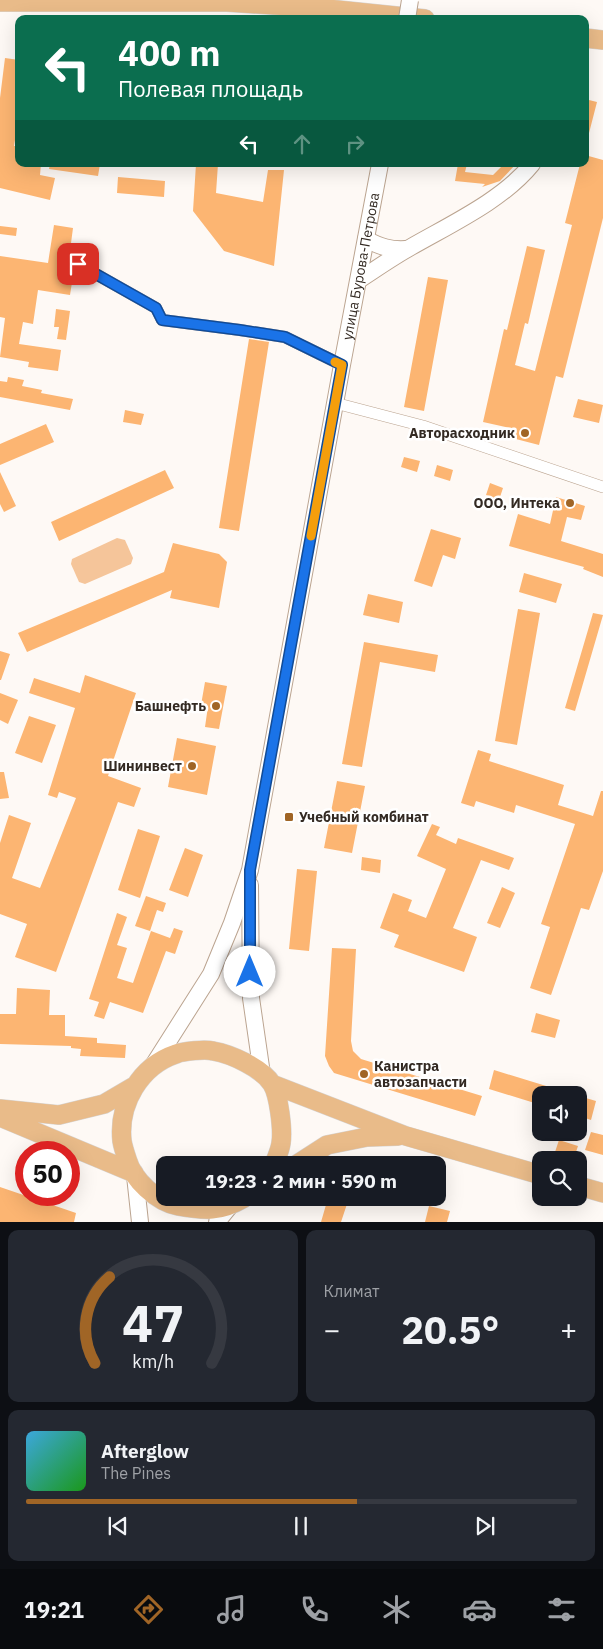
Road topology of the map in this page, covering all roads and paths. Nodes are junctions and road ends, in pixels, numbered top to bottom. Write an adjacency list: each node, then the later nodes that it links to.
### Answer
1 (410, 0): 5 (main road, bridge)
2 (227, 1): 3 (main road); 4 (main road)
3 (0, 2)
4 (386, 15)
5 (408, 15)
6 (589, 38): 7 (main road)
7 (603, 40)
8 (379, 167): 10 (main road, улица Бурова-Петрова)
9 (529, 167): 11 (main road)
10 (366, 239): 11 (main road); 13 (main road, улица Бурова-Петрова)
11 (406, 249): 13 (main road)
12 (78, 264): 14 (street)
13 (359, 280): 14 (main road, улица Бурова-Петрова)
14 (342, 365): 15 (main road, улица Бурова-Петрова)
15 (335, 403): 16 (street); 17 (main road, улица Бурова-Петрова)
16 (603, 487)
17 (250, 870): 18 (main road, улица Бурова-Петрова); 19 (main road, улица Бурова-Петрова)
18 (152, 1067): 19 (main road); 20 (main road)
19 (267, 1079): 23 (main road); 24 (main road)
20 (133, 1088): 21 (main road); 27 (main road)
21 (0, 1109)
22 (0, 1117): 27 (main road)
23 (406, 1136): 25 (main road); 26 (main road)
24 (277, 1156)
25 (310, 1156)
26 (532, 1171)
27 (135, 1174): 30 (main road); 34 (main road)
28 (587, 1188): 29 (main road)
29 (603, 1193)
30 (156, 1195)
31 (178, 1206): 32 (main road)
32 (221, 1206)
33 (233, 1206): 35 (main road)
34 (140, 1222)
35 (217, 1222)

